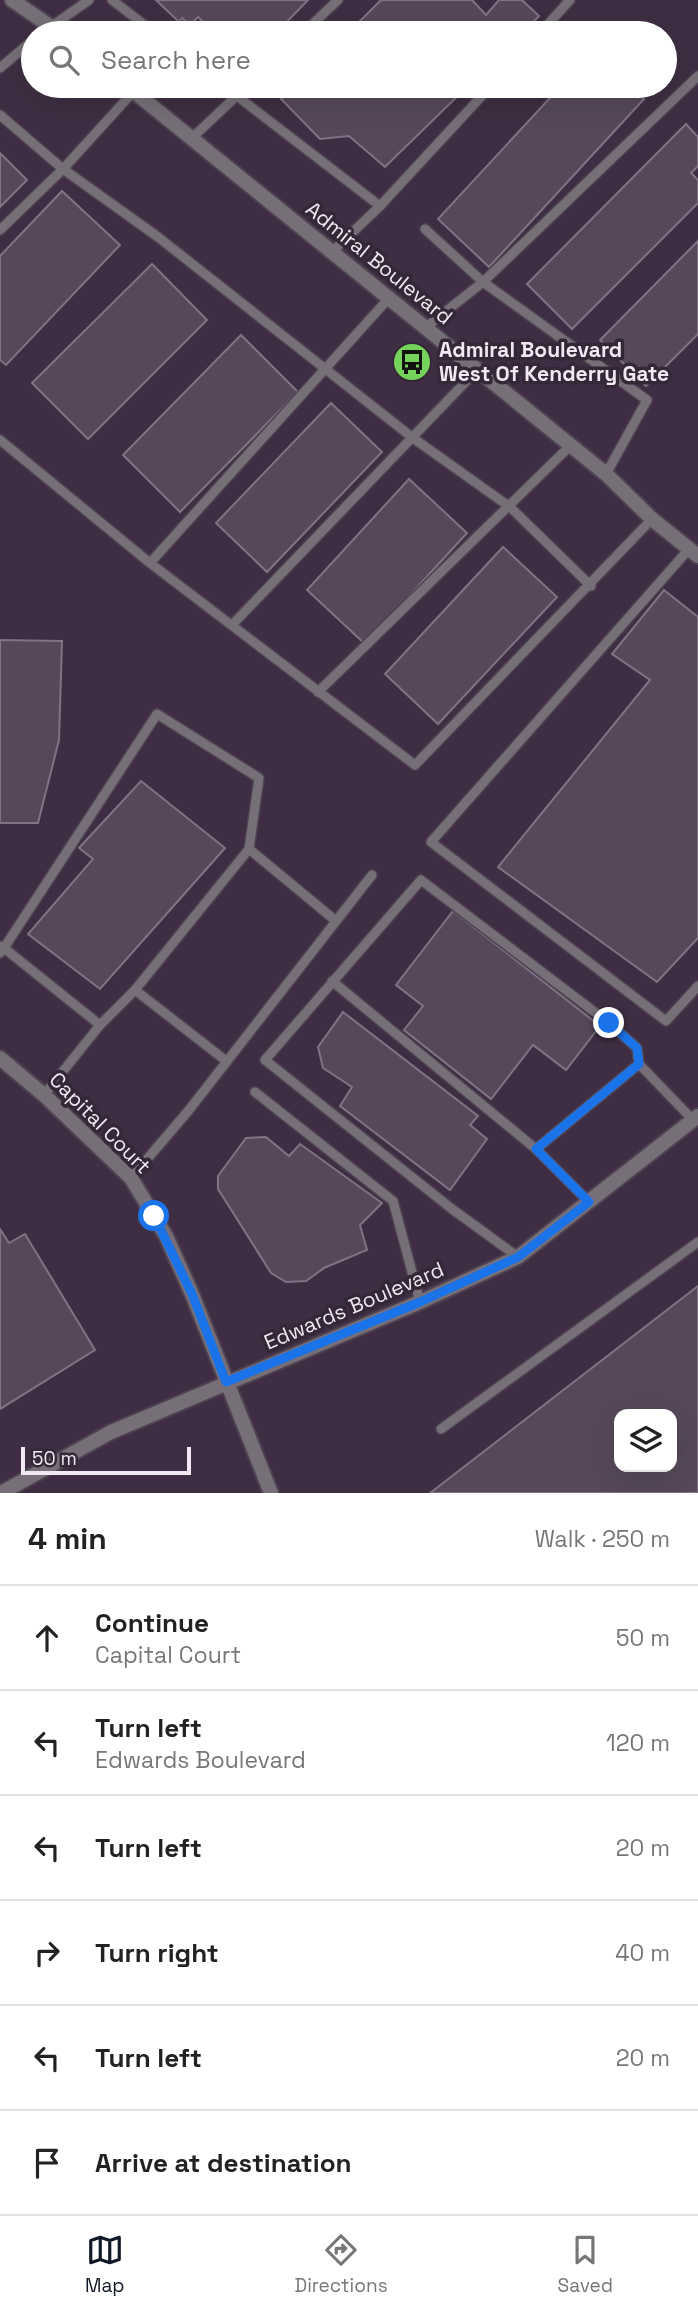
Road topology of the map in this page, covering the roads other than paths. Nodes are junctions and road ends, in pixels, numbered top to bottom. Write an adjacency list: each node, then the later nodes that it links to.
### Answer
1 (12, 0): 6 (street)
2 (89, 0): 7 (lane)
3 (112, 0): 8 (lane)
4 (338, 0): 9 (lane)
5 (570, 0): 10 (lane)
6 (38, 21)
7 (63, 21)
8 (139, 21)
9 (316, 21)
10 (551, 21)
11 (21, 50): 12 (lane)
12 (0, 68)
13 (698, 76): 14 (lane)
14 (677, 96)
15 (123, 98): 23 (lane)
16 (142, 98): 22 (street, Admiral Boulevard)
17 (234, 98): 22 (lane)
18 (241, 98): 24 (lane)
19 (480, 98): 24 (lane)
20 (675, 98): 28 (lane)
21 (0, 115): 23 (lane)
22 (192, 138): 27 (street, Admiral Boulevard)
23 (64, 169): 26 (lane); 31 (lane)
24 (380, 206): 27 (lane)
25 (425, 229): 28 (lane)
26 (0, 230)
27 (332, 252): 29 (street, Admiral Boulevard)
28 (482, 282): 30 (lane); 36 (lane)
29 (389, 298): 30 (street, Admiral Boulevard); 31 (lane)
30 (425, 328): 32 (street, Admiral Boulevard)
31 (325, 368): 33 (lane); 40 (lane)
32 (477, 370): 33 (lane); 35 (street, Admiral Boulevard)
33 (412, 438): 37 (lane); 42 (lane)
34 (0, 440): 40 (lane)
35 (570, 446): 36 (street, Admiral Boulevard); 37 (lane)
36 (606, 474): 38 (street, Admiral Boulevard)
37 (510, 507): 41 (lane); 43 (lane)
38 (652, 519): 39 (street, Admiral Boulevard); 41 (lane)
39 (694, 552): 49 (lane)
40 (149, 563): 42 (lane)
41 (591, 586): 43 (lane)
42 (232, 625): 43 (lane)
43 (318, 692)
44 (249, 849): 46 (lane); 47 (lane); 50 (lane)
45 (372, 875): 46 (lane)
46 (336, 921): 53 (lane)
47 (1, 949): 51 (lane)
48 (332, 981): 54 (lane); 58 (lane); 62 (lane)
49 (698, 986)
50 (135, 990): 51 (lane); 53 (lane)
51 (100, 1025): 56 (lane)
52 (0, 1058): 56 (street, Capital Court)
53 (225, 1060): 59 (lane)
54 (639, 1064): 57 (lane); 58 (lane)
55 (255, 1092): 63 (lane)
56 (44, 1095): 59 (street, Capital Court)
57 (696, 1118): 60 (street, Edwards Boulevard)
58 (536, 1149): 60 (lane)
59 (131, 1178): 64 (street, Capital Court)
60 (589, 1202): 62 (street, Edwards Boulevard)
61 (698, 1242): 65 (lane)
62 (518, 1257): 63 (street, Edwards Boulevard)
63 (420, 1302): 64 (street, Edwards Boulevard)
64 (226, 1382): 66 (street, Edwards Boulevard); 67 (street, Capital Court)
65 (441, 1429)
66 (1, 1493)
67 (271, 1493)

